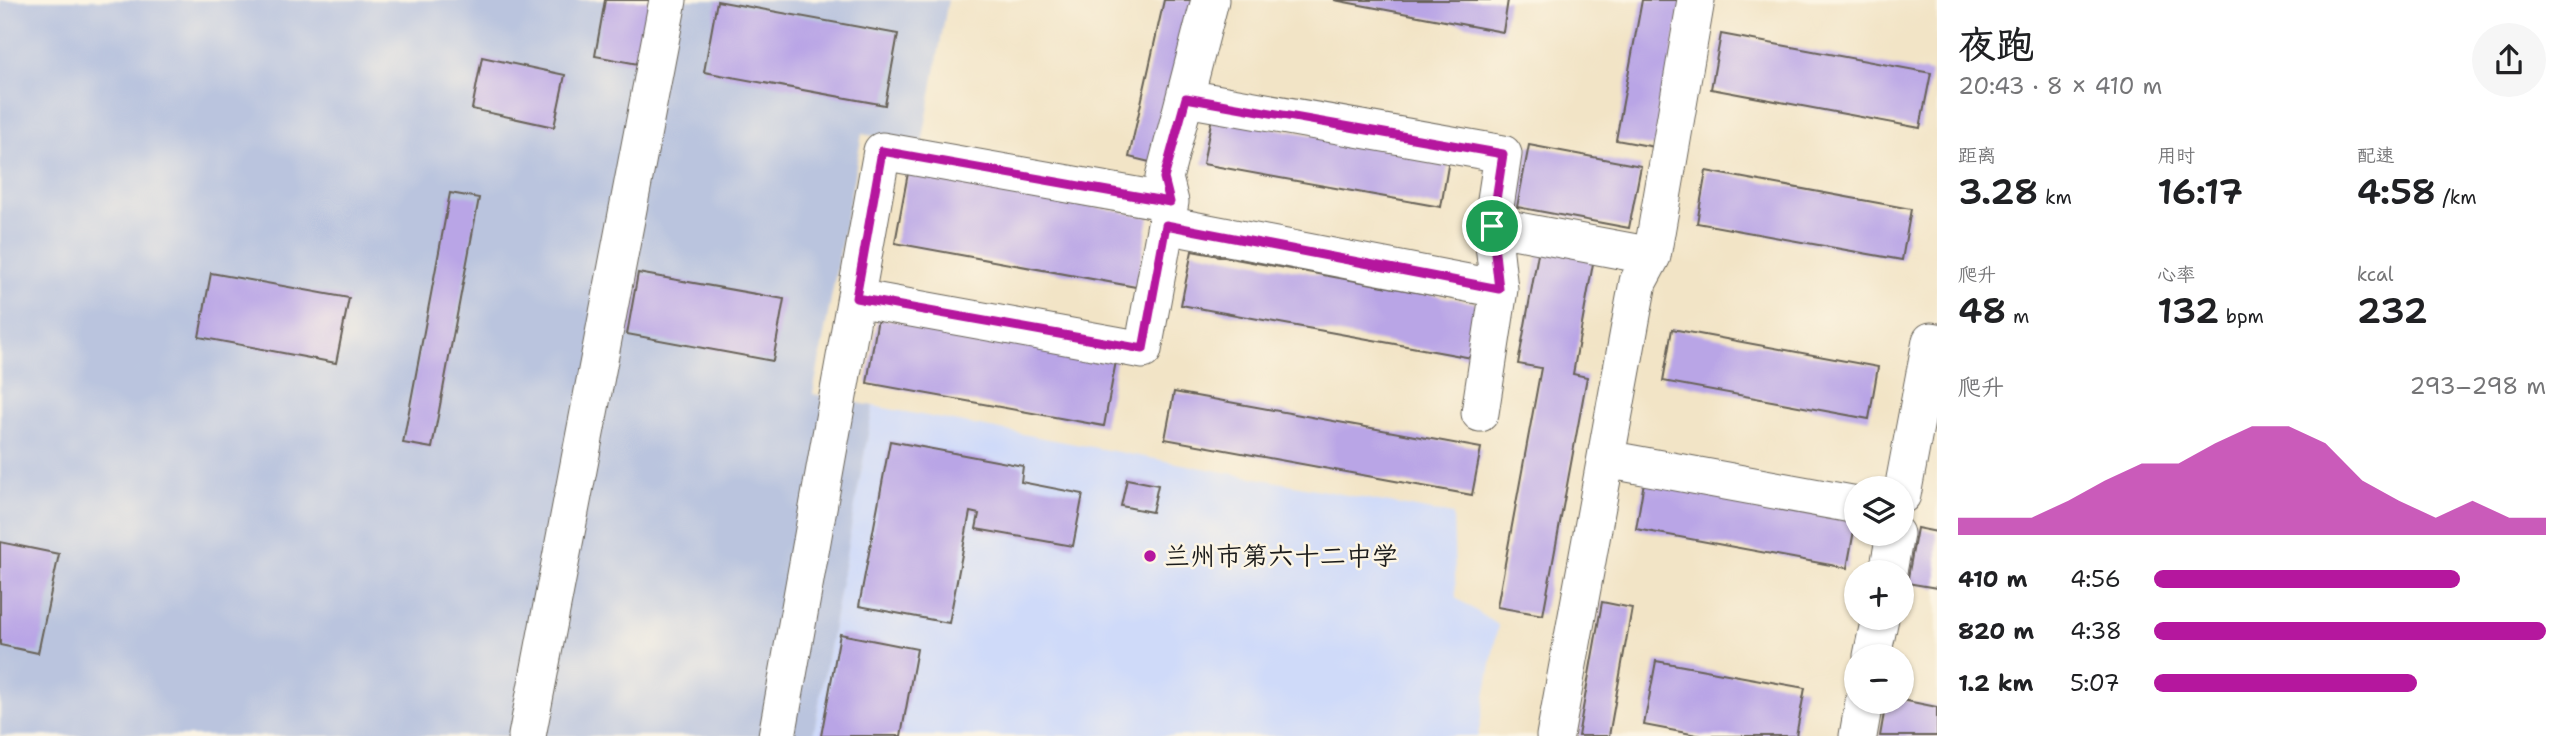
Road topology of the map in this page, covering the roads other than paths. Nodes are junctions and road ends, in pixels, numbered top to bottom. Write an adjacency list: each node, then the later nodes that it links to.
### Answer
1 (668, 0): 16 (street)
2 (1210, 0): 4 (street)
3 (1696, 0): 7 (street)
4 (1186, 98): 5 (street); 6 (street)
5 (1168, 213): 8 (street); 9 (street); 9 (street)
6 (1492, 226): 7 (street); 8 (street)
7 (1652, 256): 12 (street)
8 (1499, 289): 11 (street)
9 (856, 298): 17 (street)
10 (1937, 342): 13 (street)
11 (1480, 413)
12 (1605, 459): 14 (street); 18 (street)
13 (1906, 476)
14 (1844, 503)
15 (1862, 714): 19 (street)
16 (527, 736)
17 (778, 736)
18 (1555, 736)
19 (1858, 736)

